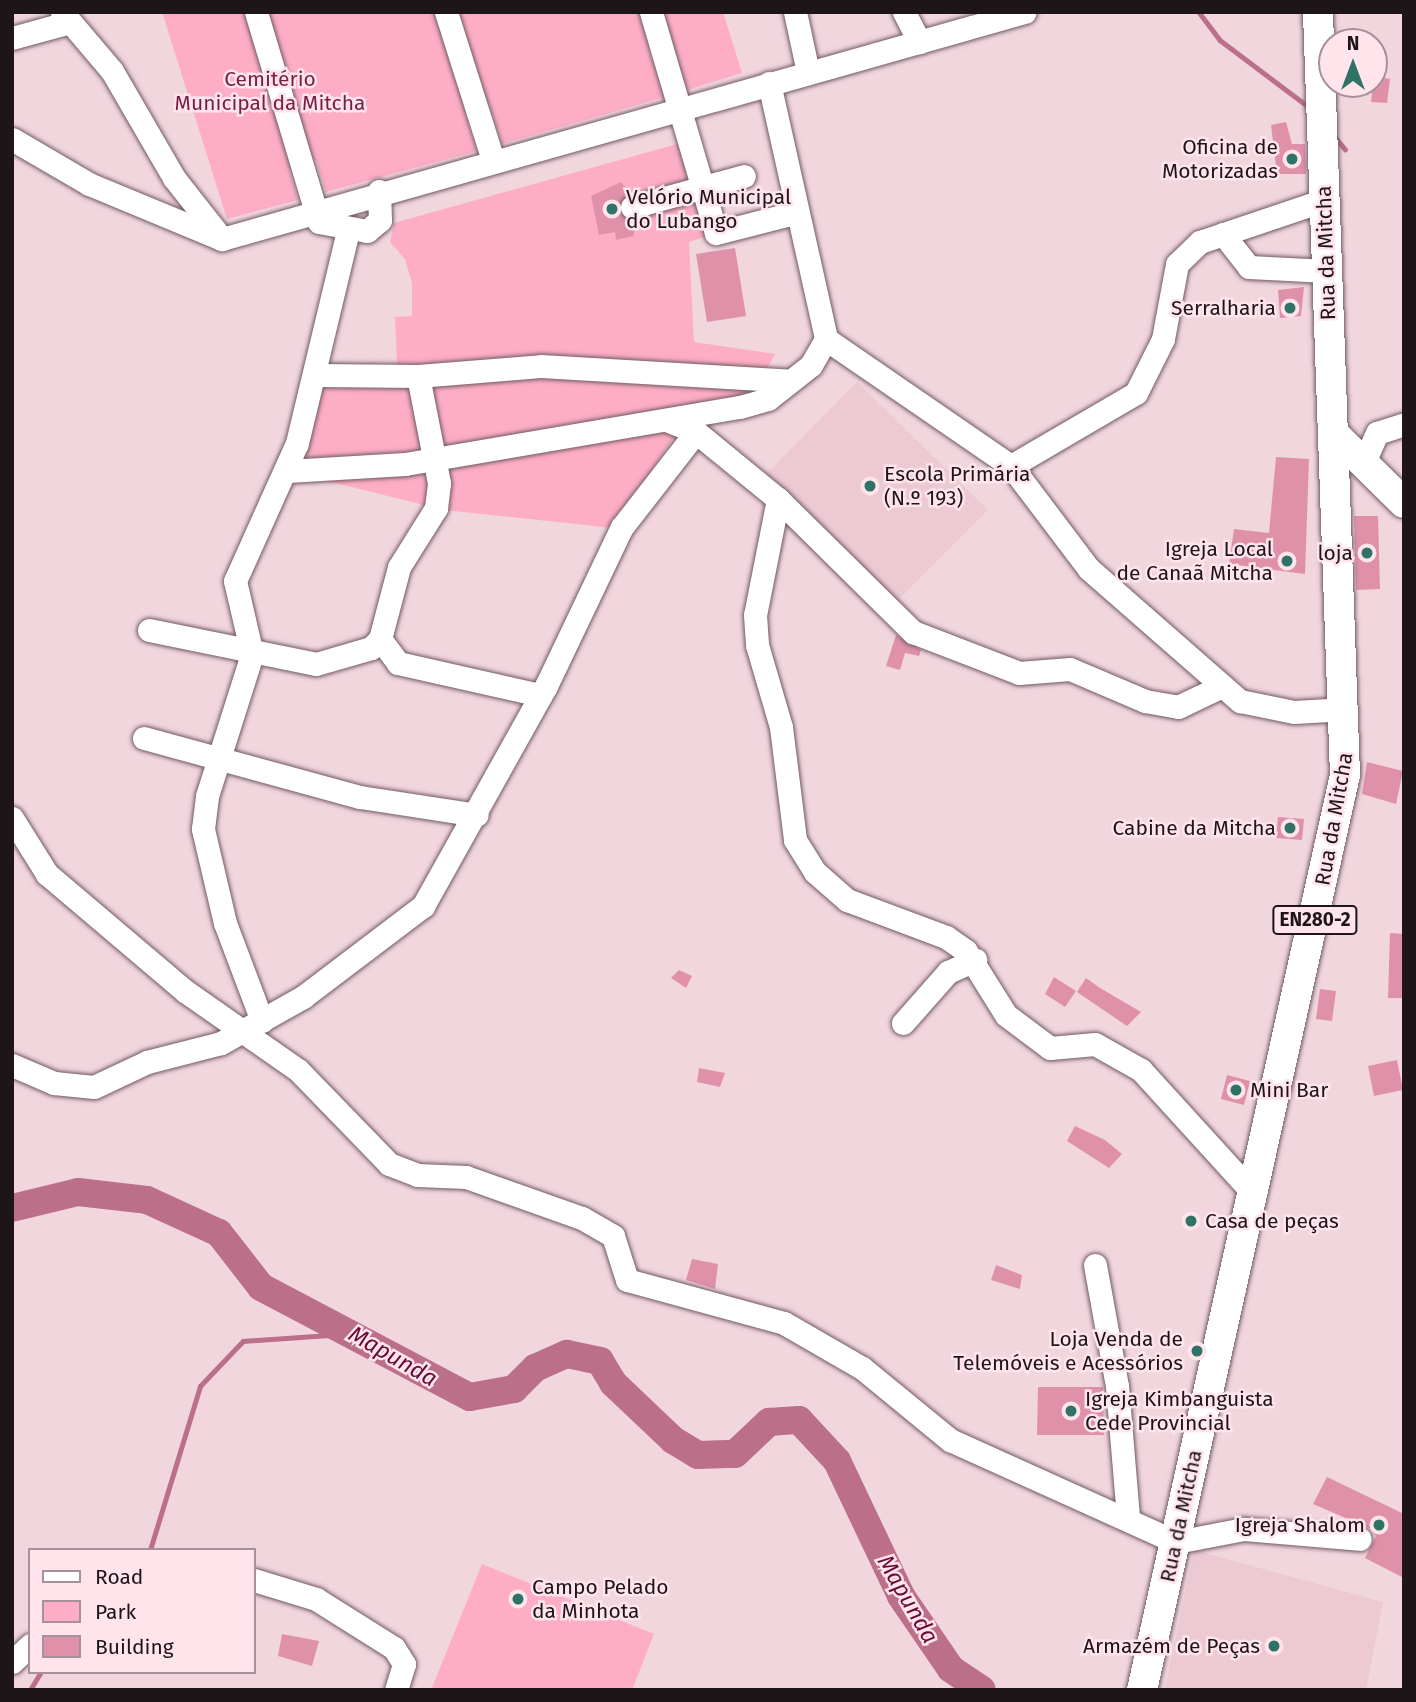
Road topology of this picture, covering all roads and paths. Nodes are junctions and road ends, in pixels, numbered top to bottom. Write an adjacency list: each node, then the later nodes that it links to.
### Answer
1 (256, 12): 21 (street)
2 (446, 12): 15 (street)
3 (652, 12): 13 (street)
4 (795, 12): 11 (street)
5 (904, 12): 10 (street)
6 (1025, 12): 10 (street)
7 (1318, 12): 19 (main road, Rua da Mitcha / EN280-2)
8 (64, 18): 9 (street); 25 (street)
9 (12, 37)
10 (919, 42): 11 (street)
11 (808, 72): 12 (street)
12 (769, 83): 13 (street); 27 (street)
13 (680, 108): 15 (street); 17 (street)
14 (12, 139): 25 (street)
15 (493, 160): 18 (street)
16 (744, 176): 17 (street)
17 (703, 188): 20 (street); 22 (street)
18 (379, 191): 21 (street); 23 (street)
19 (1324, 200): 24 (street); 26 (main road, Rua da Mitcha / EN280-2)
20 (632, 207)
21 (315, 209): 23 (street); 25 (street)
22 (794, 213)
23 (348, 230): 28 (street)
24 (1223, 234): 26 (street); 37 (street)
25 (222, 239)
26 (1327, 271): 34 (main road, Rua da Mitcha / EN280-2)
27 (825, 339): 30 (street); 37 (street)
28 (317, 375): 29 (street); 38 (street)
29 (418, 376): 30 (street); 35 (street)
30 (791, 381): 31 (street)
31 (669, 421): 33 (street); 35 (street)
32 (1404, 424): 36 (street)
33 (696, 432): 39 (street); 45 (street)
34 (1334, 434): 36 (main road); 46 (main road, Rua da Mitcha / EN280-2)
35 (434, 459): 38 (street); 42 (street)
36 (1364, 461): 40 (main road)
37 (1011, 466): 44 (street)
38 (287, 471): 43 (street)
39 (778, 499): 44 (street); 51 (street)
40 (1404, 503)
41 (149, 630): 43 (street)
42 (380, 639): 43 (street); 45 (street)
43 (252, 654): 48 (street)
44 (1222, 686): 46 (street)
45 (540, 695): 49 (street)
46 (1346, 709): 55 (main road, Rua da Mitcha / EN280-2)
47 (144, 737): 48 (street)
48 (218, 756): 49 (street); 53 (street)
49 (477, 816): 53 (street)
50 (12, 818): 53 (street)
51 (975, 961): 52 (street); 55 (street)
52 (903, 1023)
53 (252, 1027): 54 (street); 57 (street)
54 (12, 1065)
55 (1252, 1192): 59 (main road, Rua da Mitcha / EN280-2)
56 (1096, 1265): 57 (street)
57 (1128, 1518): 59 (street)
58 (1360, 1539): 59 (street)
59 (1176, 1542): 64 (main road, Rua da Mitcha / EN280-2)
60 (256, 1581): 63 (street)
61 (28, 1647): 62 (street)
62 (12, 1662)
63 (396, 1690)
64 (1142, 1690)

